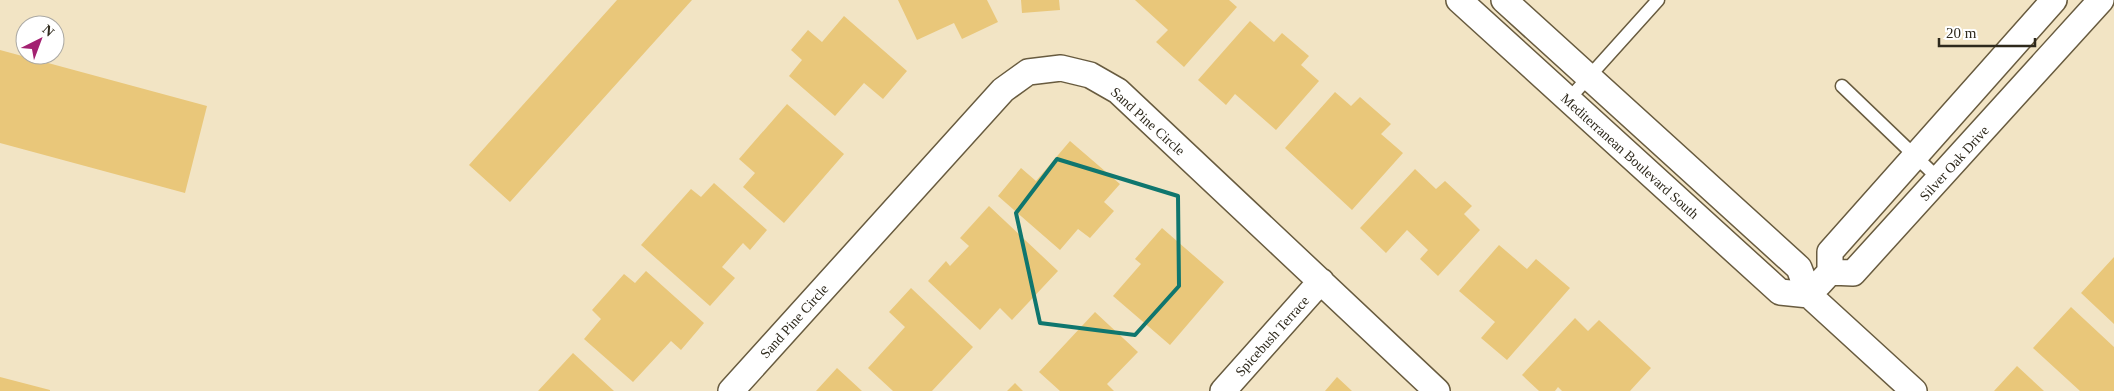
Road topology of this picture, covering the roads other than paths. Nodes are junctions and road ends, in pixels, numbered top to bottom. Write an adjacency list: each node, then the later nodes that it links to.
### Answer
1 (1459, 0): 9 (street, Mediterranean Boulevard South)
2 (1504, 0): 7 (street)
3 (1658, 0): 7 (lane)
4 (2101, 0): 6 (street, Silver Oak Drive)
5 (2047, 3): 6 (street); 10 (street)
6 (2069, 35): 11 (street, Silver Oak Drive)
7 (1589, 77): 9 (lane); 14 (street)
8 (1842, 86): 10 (lane)
9 (1568, 100): 14 (street, Mediterranean Boulevard South)
10 (1915, 157): 11 (lane); 12 (street)
11 (1939, 179): 12 (street, Silver Oak Drive)
12 (1830, 272): 14 (street)
13 (1321, 281): 15 (street, Sand Pine Circle); 16 (street, Spicebush Terrace); 17 (street, Sand Pine Circle)
14 (1809, 296): 18 (street)
15 (731, 391)
16 (1222, 391)
17 (1437, 391)
18 (1914, 391)

